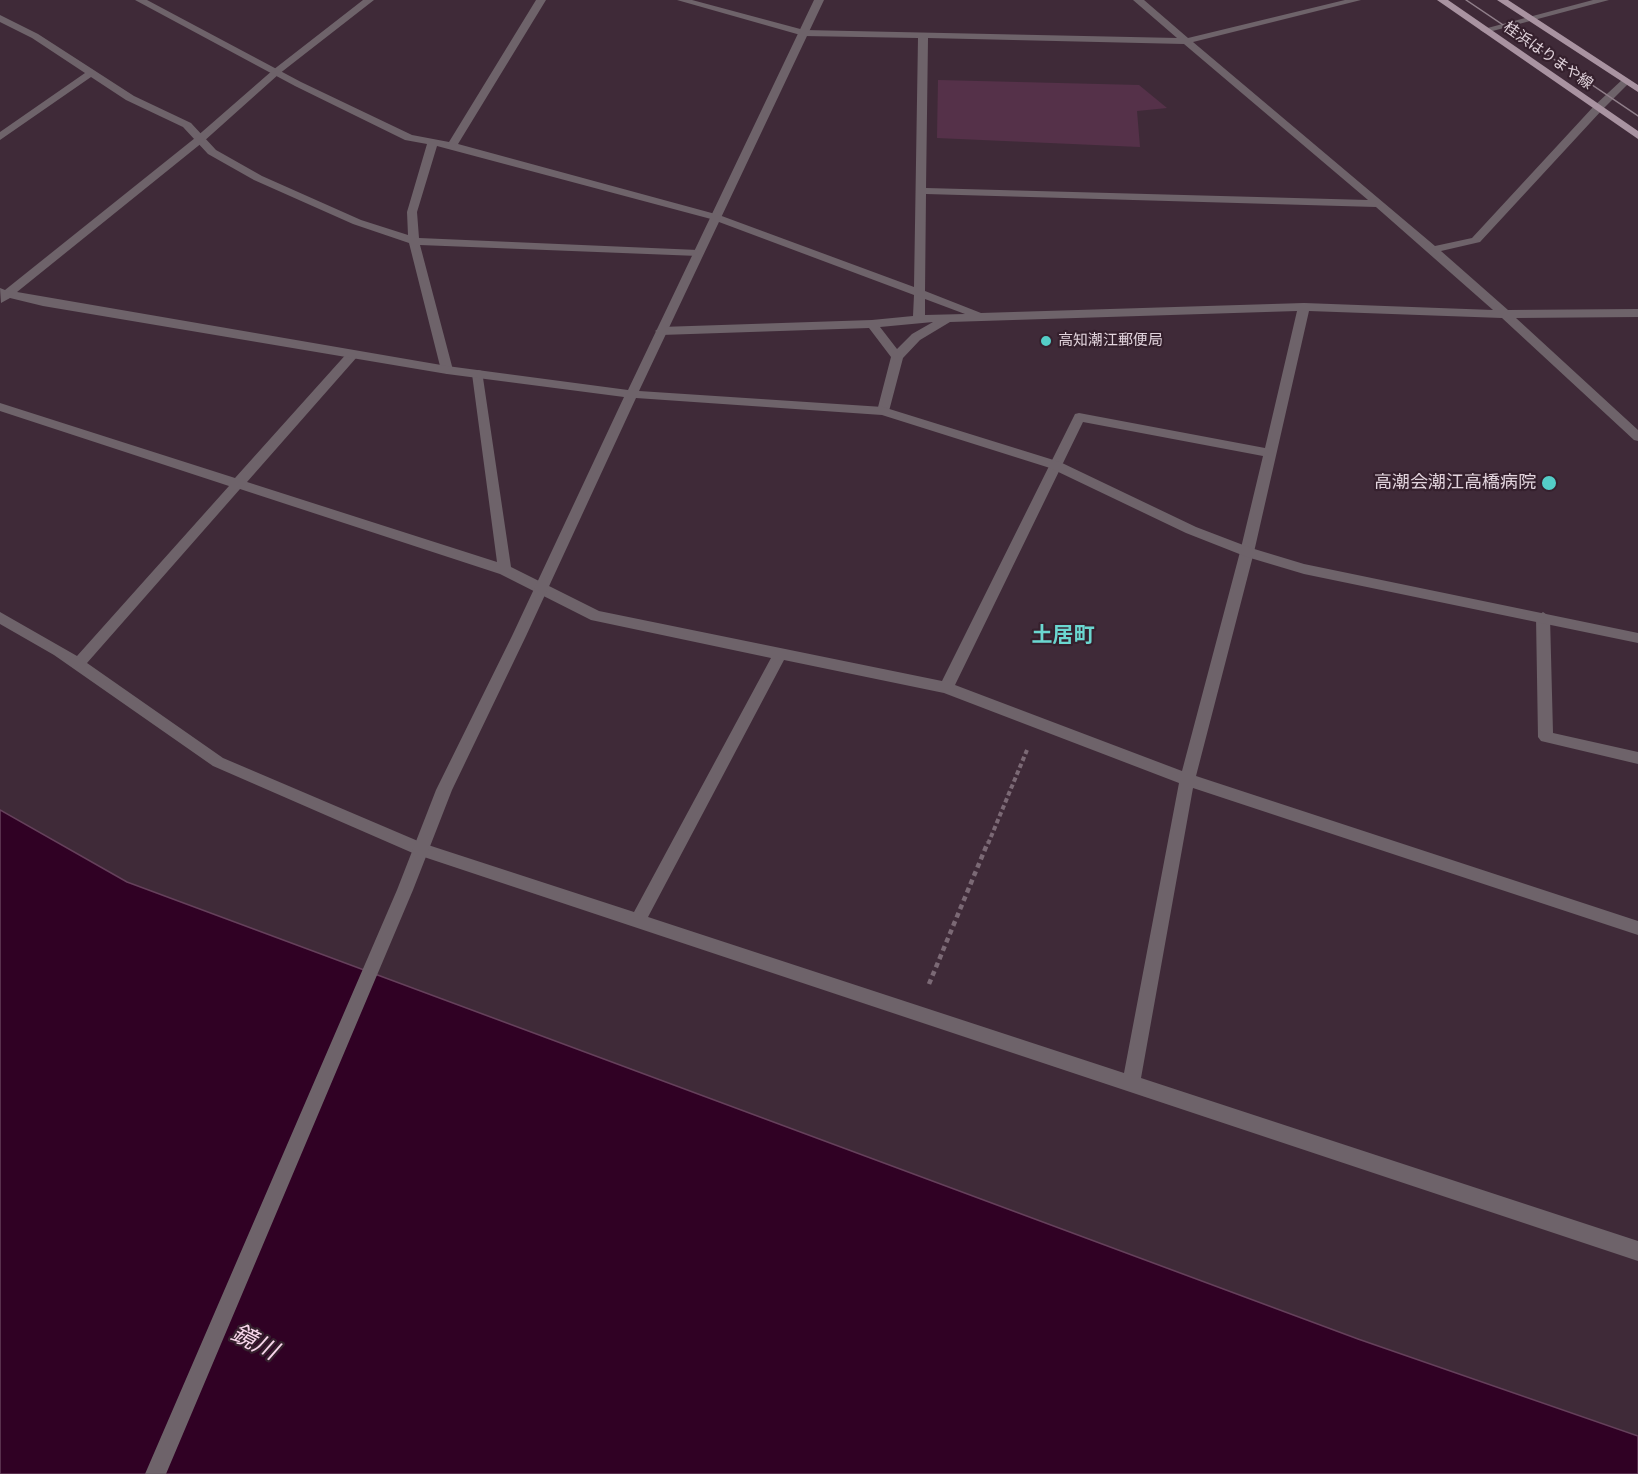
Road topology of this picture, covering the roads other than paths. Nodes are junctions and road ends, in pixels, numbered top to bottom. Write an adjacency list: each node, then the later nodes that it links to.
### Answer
1 (140, 0): 18 (street)
2 (369, 0): 18 (street)
3 (541, 0): 26 (street)
4 (682, 0): 14 (street)
5 (819, 0): 14 (street)
6 (1138, 0): 16 (street)
7 (1356, 0): 16 (street)
8 (1442, 0): 13 (main road, 桂浜はりまや線)
9 (1502, 0): 12 (main road, 桂浜はりまや線)
10 (1604, 0): 12 (street)
11 (0, 18): 17 (street)
12 (1530, 18): 13 (street); 19 (main road, 桂浜はりまや線)
13 (1485, 30): 21 (main road, 桂浜はりまや線)
14 (804, 33): 15 (street); 29 (street)
15 (922, 35): 16 (street); 27 (street)
16 (1186, 41): 28 (street)
17 (92, 72): 23 (street); 24 (street)
18 (276, 72): 24 (street); 25 (street)
19 (1626, 81): 20 (main road, 桂浜はりまや線); 21 (street)
20 (1638, 89)
21 (1598, 108): 22 (main road, 桂浜はりまや線); 31 (street)
22 (1638, 136)
23 (0, 137)
24 (199, 140): 30 (street); 34 (street)
25 (433, 142): 26 (street); 30 (street)
26 (452, 146): 29 (street)
27 (922, 191): 28 (street); 33 (street)
28 (1379, 204): 31 (street)
29 (715, 217): 32 (street); 33 (street)
30 (414, 241): 32 (street); 45 (street)
31 (1433, 250): 37 (street)
32 (698, 253): 42 (street)
33 (919, 293): 38 (street); 40 (street)
34 (2, 295): 43 (street)
35 (1304, 306): 37 (street); 38 (street); 51 (street)
36 (1638, 313): 37 (street)
37 (1505, 314): 50 (street)
38 (984, 317): 39 (street)
39 (948, 318): 40 (street); 44 (street)
40 (919, 319): 41 (street)
41 (872, 324): 42 (street); 44 (street)
42 (661, 331): 47 (street)
43 (352, 354): 45 (street); 53 (street)
44 (897, 357): 49 (street)
45 (447, 370): 46 (street)
46 (478, 374): 47 (street); 55 (street)
47 (631, 394): 49 (street); 56 (street)
48 (0, 407): 53 (street)
49 (883, 411): 52 (street)
50 (1638, 437)
51 (1269, 453): 52 (street); 54 (street)
52 (1055, 465): 54 (street); 62 (street)
53 (239, 483): 55 (street); 61 (street)
54 (1247, 552): 58 (street); 64 (street)
55 (506, 570): 56 (street)
56 (542, 588): 60 (street); 65 (street)
57 (0, 617): 61 (street)
58 (1543, 617): 59 (street); 63 (street)
59 (1638, 638)
60 (779, 656): 62 (street); 66 (street)
61 (78, 664): 65 (street)
62 (946, 688): 64 (street)
63 (1638, 758)
64 (1187, 780): 67 (street); 68 (street)
65 (422, 849): 66 (street); 70 (street)
66 (638, 920): 68 (street)
67 (1638, 928)
68 (1131, 1082): 69 (street)
69 (1638, 1251)
70 (154, 1474)

